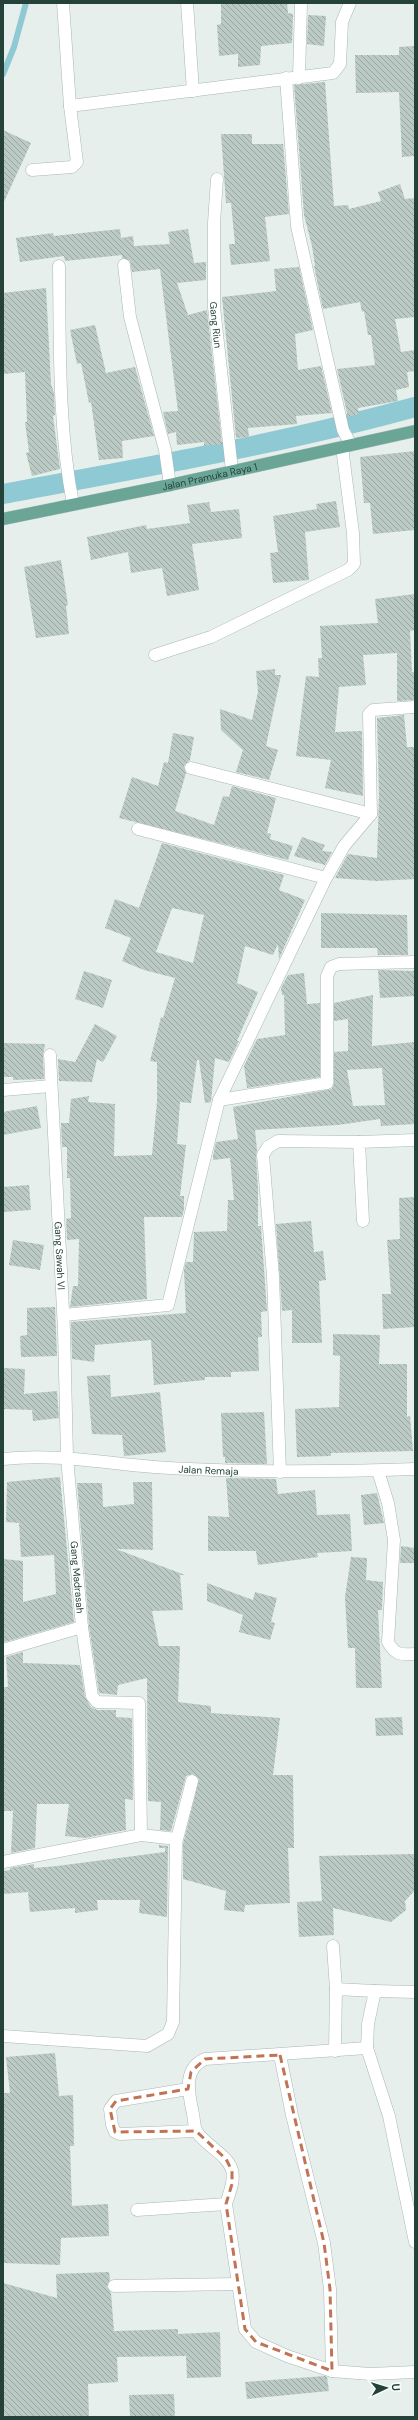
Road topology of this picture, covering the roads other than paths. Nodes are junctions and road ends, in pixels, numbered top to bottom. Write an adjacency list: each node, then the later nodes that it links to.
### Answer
1 (63, 3): 8 (street)
2 (187, 3): 7 (street)
3 (301, 3): 6 (street)
4 (350, 3): 6 (street)
5 (286, 78): 6 (street); 7 (street); 14 (street)
6 (299, 78)
7 (193, 91): 8 (street)
8 (70, 106): 9 (street)
9 (32, 170)
10 (217, 179): 15 (street, Gang Riun)
11 (124, 265): 16 (street)
12 (59, 266): 17 (street)
13 (415, 431): 14 (main road, Jalan Pramuka Raya 1)
14 (347, 446): 15 (main road, Jalan Pramuka Raya 1); 19 (street)
15 (232, 470): 16 (main road, Jalan Pramuka Raya 1)
16 (170, 485): 17 (main road, Jalan Pramuka Raya 1)
17 (73, 504): 18 (main road, Jalan Pramuka Raya 1)
18 (3, 519)
19 (155, 656)
20 (415, 707): 22 (street)
21 (191, 768): 22 (street)
22 (371, 814): 24 (street)
23 (138, 829): 24 (street)
24 (326, 878): 29 (street)
25 (415, 962): 29 (street)
26 (50, 1055): 27 (street, Gang Sawah VI)
27 (51, 1086): 28 (street); 33 (street, Gang Sawah VI)
28 (3, 1090)
29 (219, 1100): 33 (street)
30 (415, 1140): 31 (street)
31 (359, 1142): 32 (street); 38 (street)
32 (363, 1221)
33 (64, 1315): 34 (street, Gang Sawah VI)
34 (67, 1457): 35 (street, Jalan Remaja); 38 (street, Jalan Remaja); 39 (street, Gang Madrasah)
35 (3, 1459)
36 (415, 1469): 37 (street, Jalan Remaja)
37 (378, 1471): 38 (street, Jalan Remaja); 41 (street)
38 (280, 1472)
39 (82, 1627): 40 (street); 43 (street, Gang Madrasah)
40 (3, 1650)
41 (415, 1654)
42 (192, 1781): 44 (street)
43 (141, 1835): 44 (street); 45 (street)
44 (177, 1839): 50 (street)
45 (3, 1862)
46 (333, 1946): 47 (street)
47 (336, 1989): 48 (street); 52 (street)
48 (375, 1991): 49 (street); 51 (street)
49 (415, 1992)
50 (3, 2036)
51 (367, 2048): 52 (street); 58 (street)
52 (336, 2051): 53 (street)
53 (280, 2055): 54 (street); 61 (street)
54 (188, 2089): 55 (street); 55 (street)
55 (196, 2131): 56 (street)
56 (226, 2204): 57 (street); 59 (street)
57 (137, 2210)
58 (415, 2242)
59 (237, 2284): 60 (street); 61 (street)
60 (114, 2286)
61 (332, 2371): 62 (street)
62 (415, 2372)

